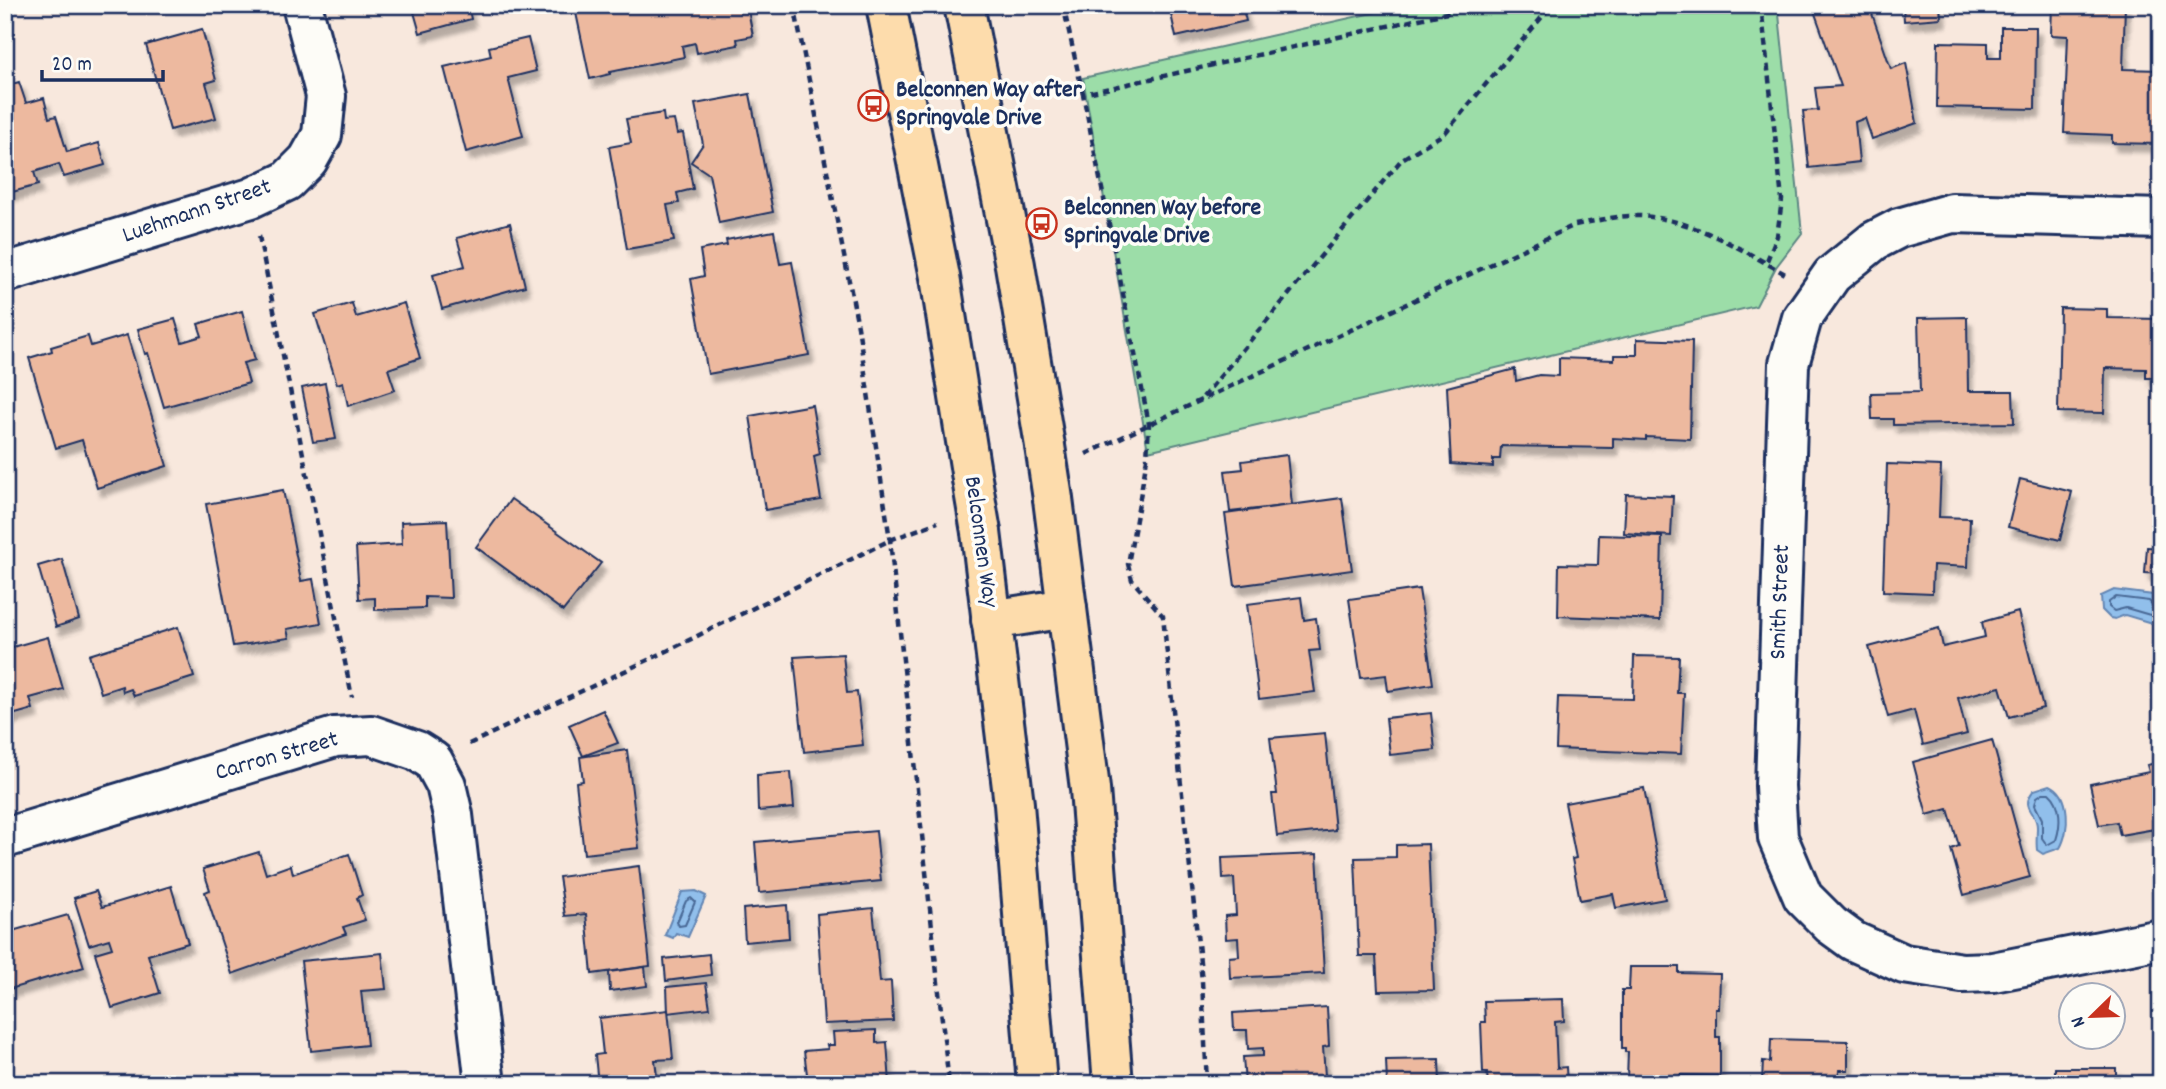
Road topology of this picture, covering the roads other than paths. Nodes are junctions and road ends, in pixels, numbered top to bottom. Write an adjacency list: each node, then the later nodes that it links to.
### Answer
1 (302, 5): 5 (street, Luehmann Street)
2 (886, 5): 7 (main road, Belconnen Way, bridge)
3 (964, 5): 6 (main road, bridge)
4 (2161, 219): 9 (street, Smith Street)
5 (5, 273)
6 (1068, 608): 7 (main road); 12 (main road)
7 (991, 620): 11 (main road, Belconnen Way)
8 (5, 838): 10 (street, Carron Street)
9 (2161, 939)
10 (485, 1084)
11 (1037, 1084)
12 (1113, 1084)

